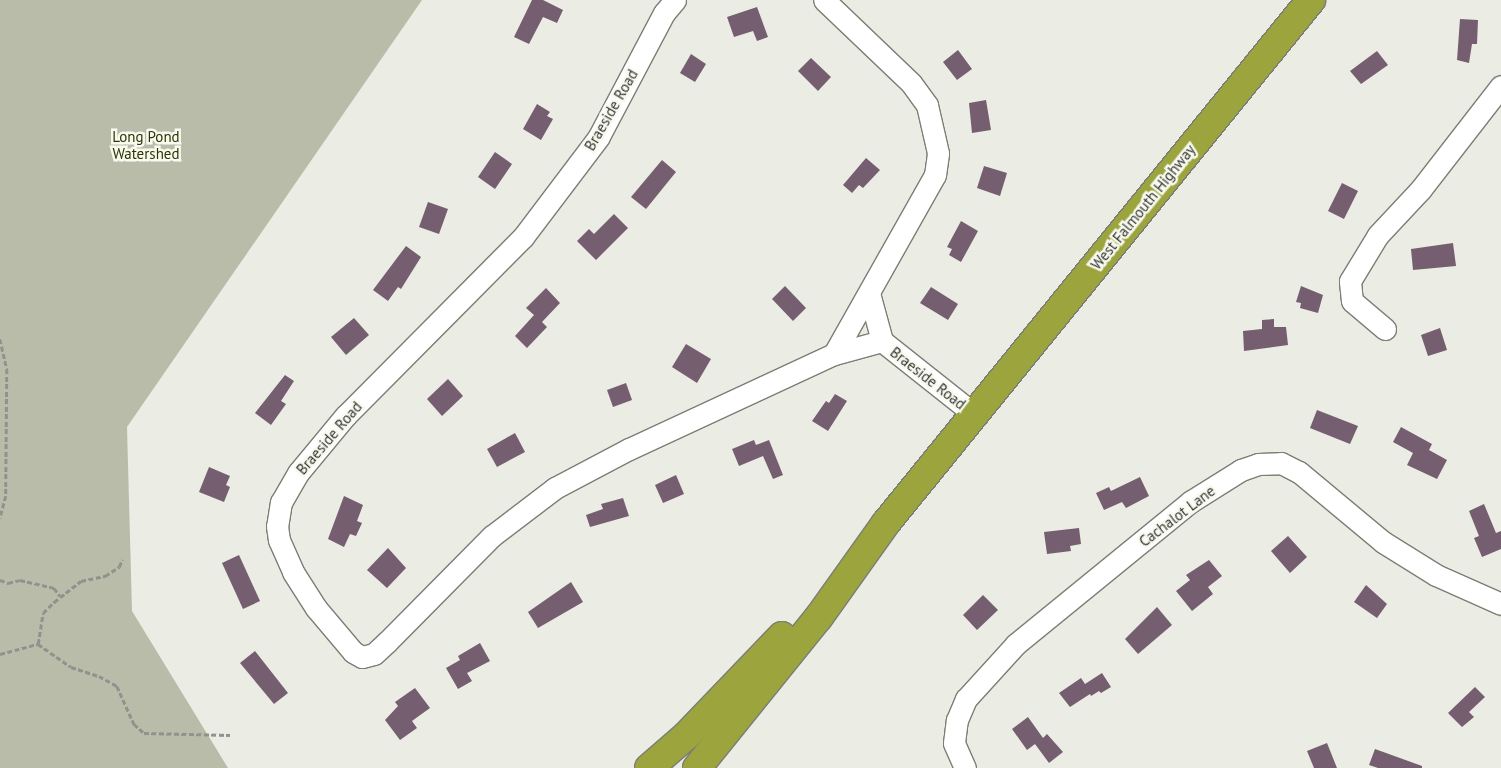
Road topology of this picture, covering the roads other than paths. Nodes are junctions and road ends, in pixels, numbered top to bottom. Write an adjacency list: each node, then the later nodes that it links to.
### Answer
1 (675, 0): 8 (street, Braeside Road)
2 (824, 0): 5 (street)
3 (1311, 0): 9 (highway, West Falmouth Highway)
4 (1501, 86): 6 (street)
5 (869, 294): 7 (street, Braeside Road); 8 (street)
6 (1385, 329)
7 (882, 341): 8 (street, Braeside Road); 9 (street, Braeside Road)
8 (834, 354)
9 (974, 414): 10 (highway, West Falmouth Highway)
10 (886, 523): 12 (highway); 13 (highway)
11 (1501, 604): 14 (street, Cachalot Lane)
12 (649, 768)
13 (696, 768)
14 (965, 768)

